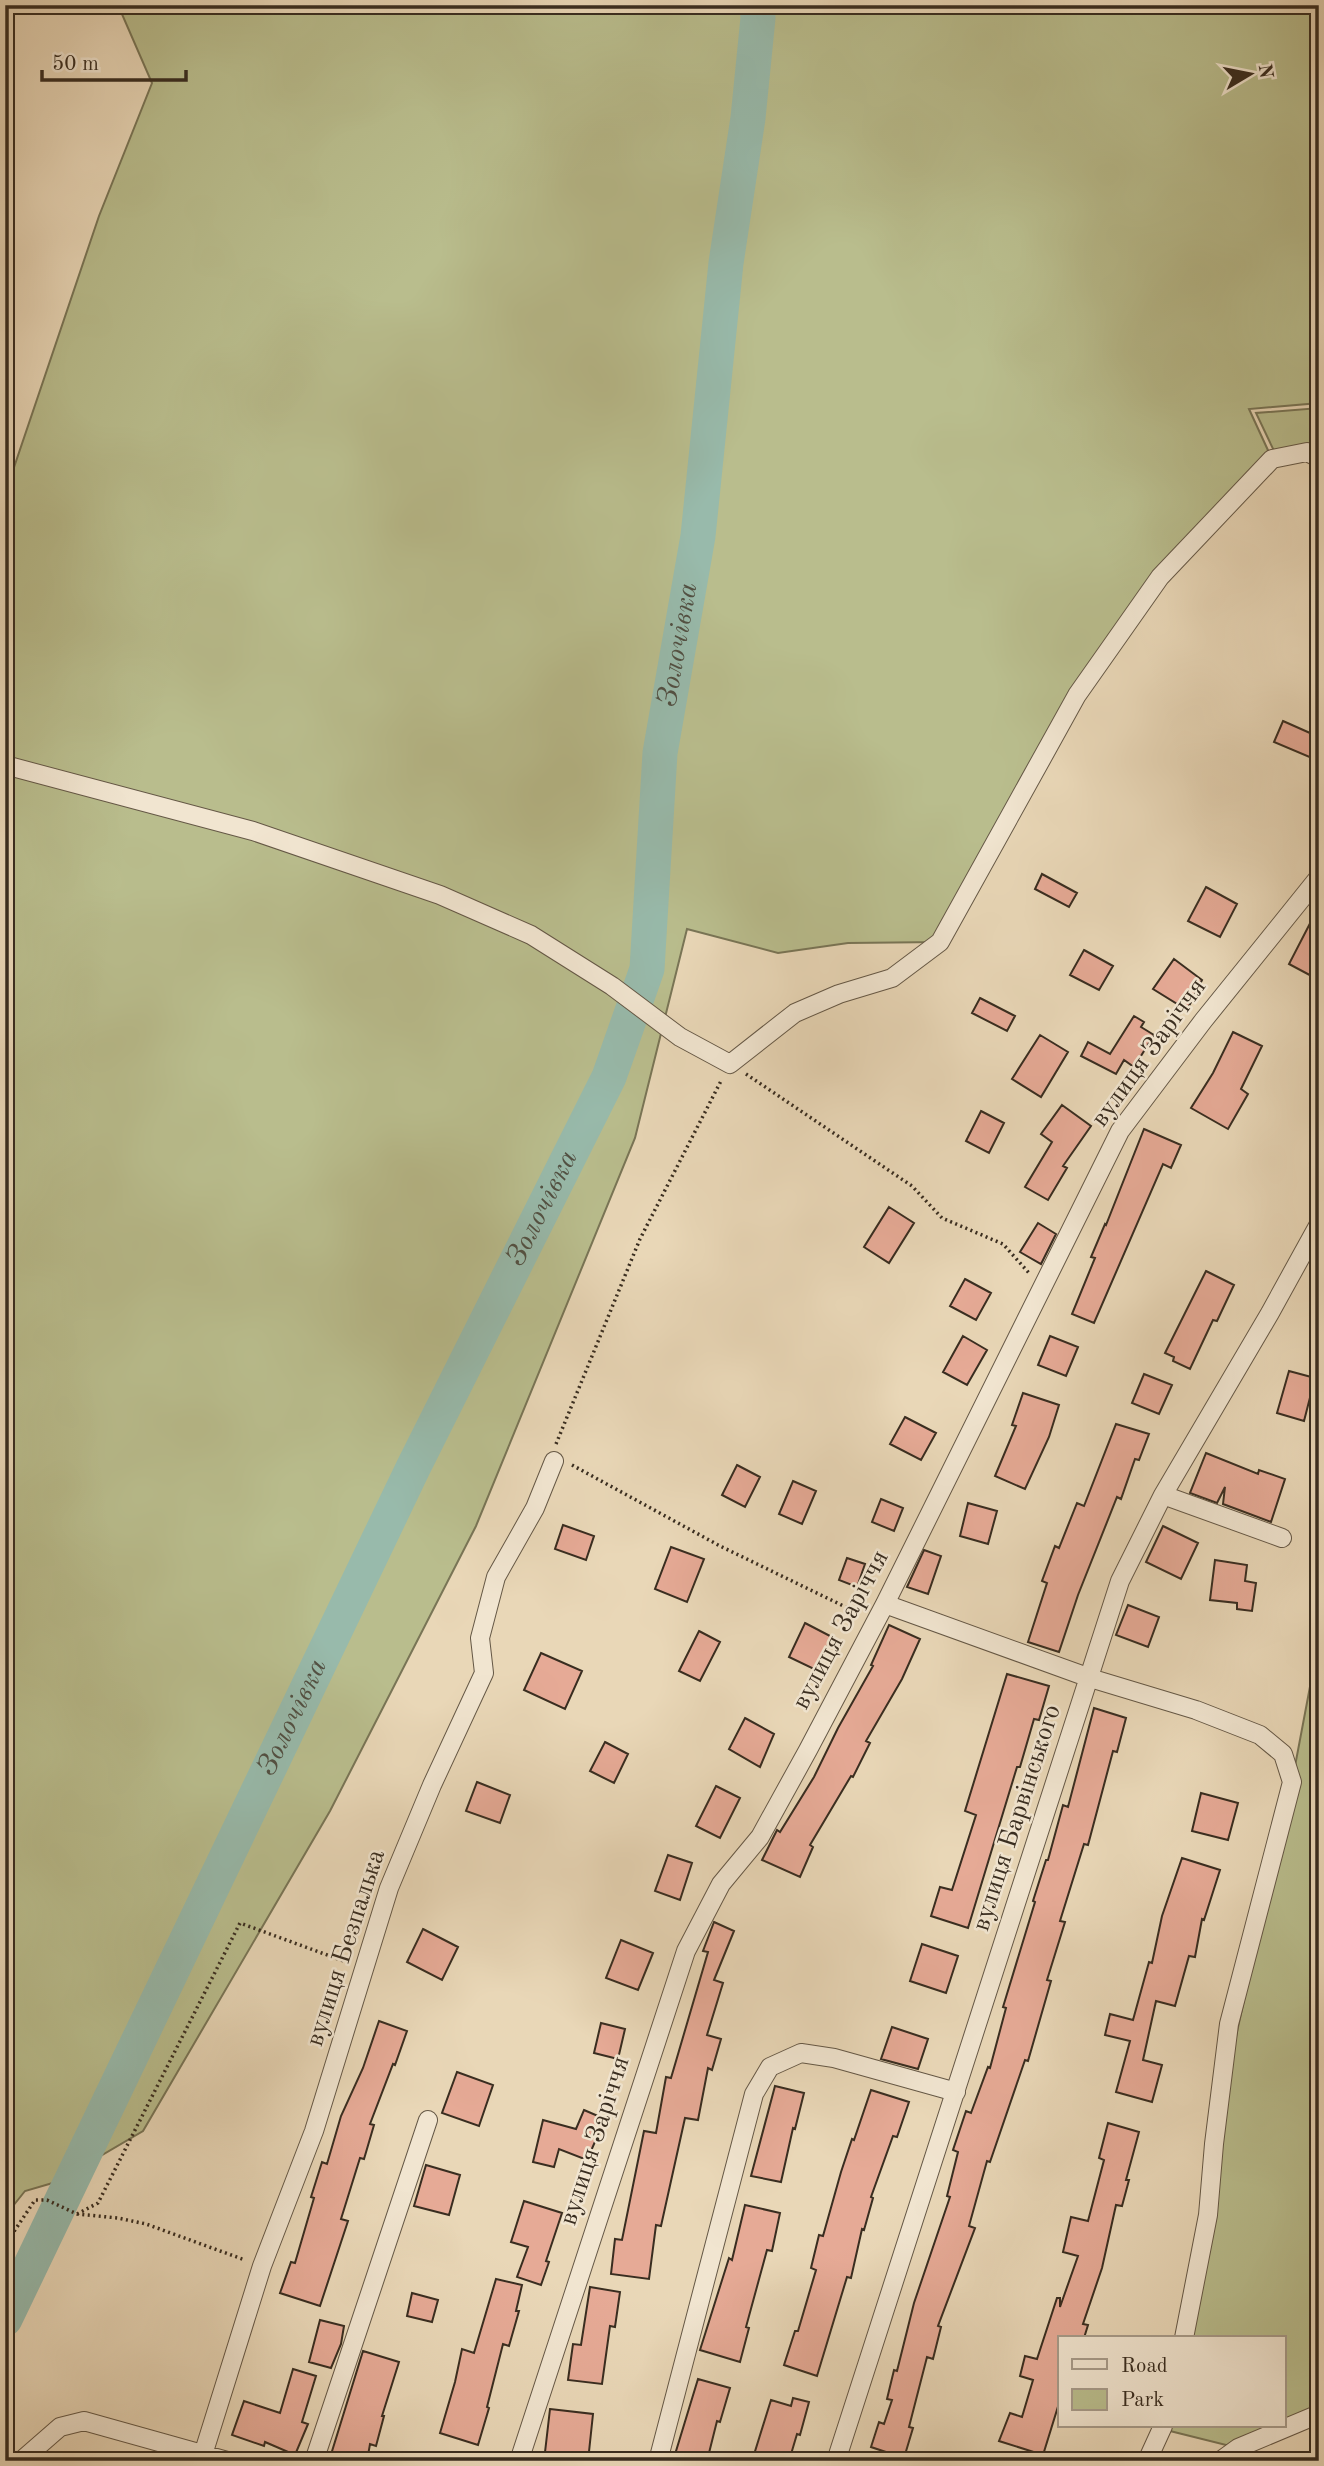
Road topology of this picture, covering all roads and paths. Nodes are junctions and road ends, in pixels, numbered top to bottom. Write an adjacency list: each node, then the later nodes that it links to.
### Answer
1 (1319, 458): 4 (street)
2 (5, 765): 4 (street)
3 (1319, 877): 6 (street, вулиця Заріччя)
4 (730, 1064): 6 (path); 7 (path)
5 (1319, 1224): 8 (street, вулиця Барвінського)
6 (1044, 1285): 10 (street, вулиця Заріччя)
7 (554, 1461): 11 (path); 13 (street, вулиця Безпалька)
8 (1163, 1495): 9 (street); 12 (street, вулиця Барвінського)
9 (1282, 1538)
10 (885, 1604): 11 (street, вулиця Заріччя); 12 (street)
11 (874, 1620): 28 (street, вулиця Заріччя)
12 (1090, 1678): 14 (street, вулиця Барвінського); 19 (street)
13 (365, 1969): 16 (path); 18 (street, вулиця Безпалька)
14 (956, 2092): 29 (street); 30 (street, вулиця Барвінського)
15 (428, 2120): 27 (street)
16 (77, 2214): 17 (path); 18 (path)
17 (5, 2245)
18 (262, 2266): 24 (street, вулиця Безпалька)
19 (1184, 2336)
20 (1319, 2414): 23 (street)
21 (1162, 2428): 31 (street)
22 (1286, 2428): 32 (street)
23 (1286, 2428)
24 (203, 2457): 25 (street); 26 (street)
25 (21, 2461)
26 (226, 2461)
27 (314, 2461)
28 (519, 2461)
29 (658, 2461)
30 (836, 2461)
31 (1147, 2461)
32 (1220, 2461)

